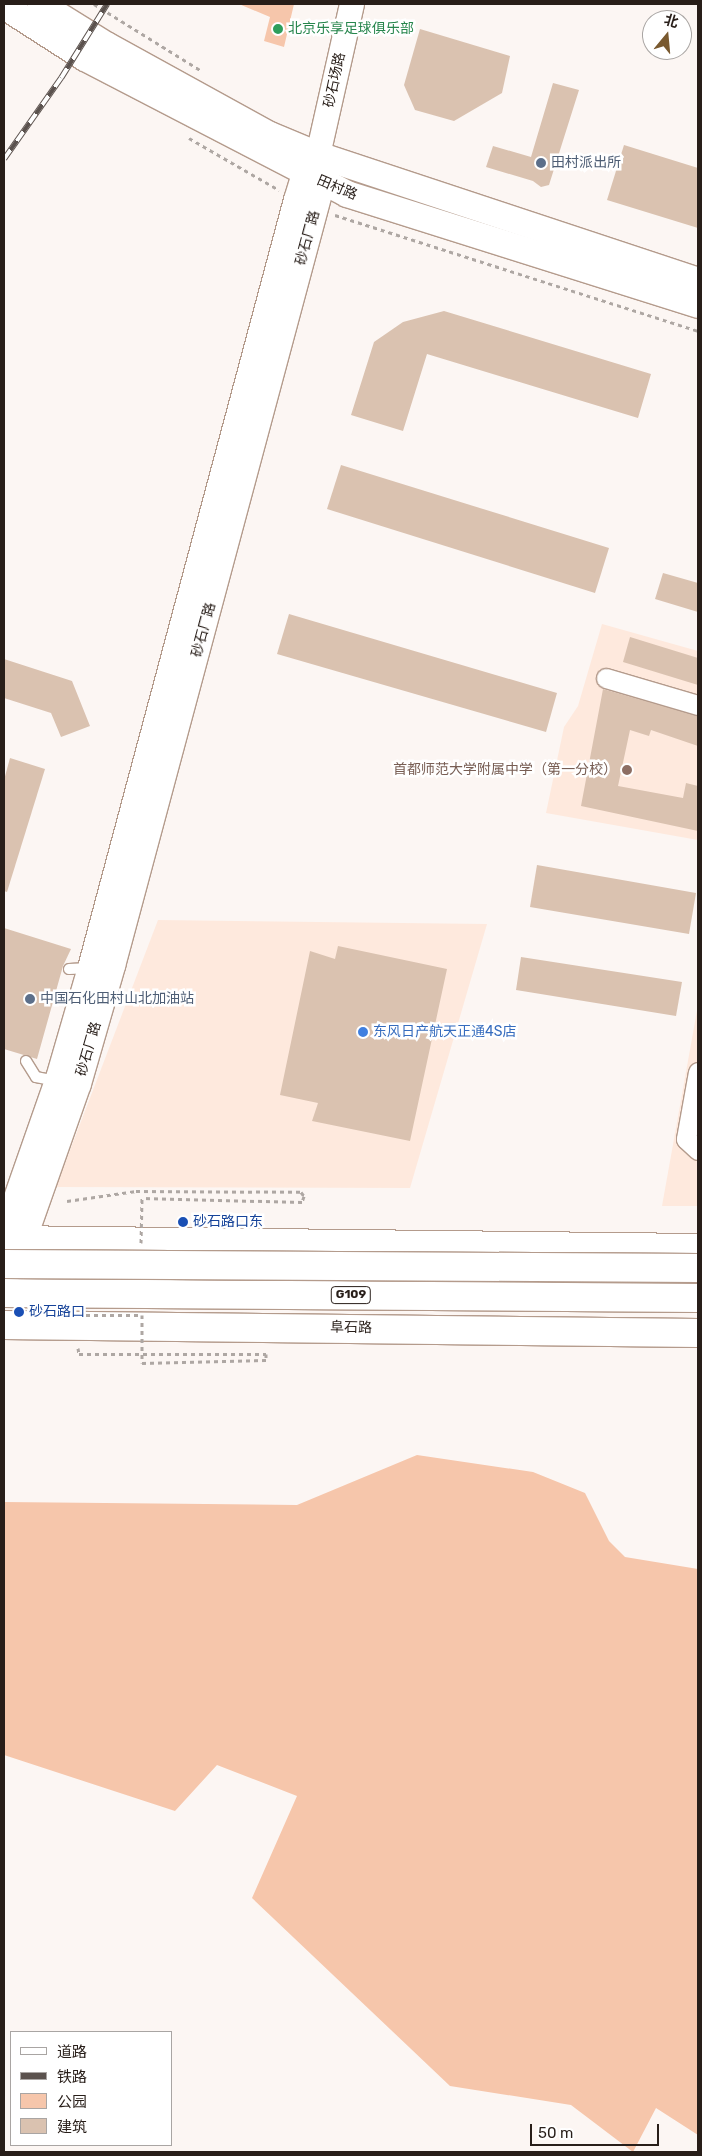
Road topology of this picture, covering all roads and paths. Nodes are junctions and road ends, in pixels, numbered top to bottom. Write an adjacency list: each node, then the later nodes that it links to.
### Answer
1 (40, 4): 6 (main road, 田村路)
2 (94, 4): 5 (path)
3 (352, 4): 6 (street, 砂石场路)
4 (4, 6): 6 (main road, 田村路)
5 (202, 71)
6 (315, 170): 7 (main road, 田村路); 8 (main road, 田村路); 13 (street, 砂石厂路); 16 (street, 砂石厂路)
7 (698, 281)
8 (698, 305)
9 (606, 678): 10 (street)
10 (698, 705)
11 (26, 1061): 13 (lane)
12 (698, 1072): 14 (street)
13 (56, 1081): 16 (street, 砂石厂路)
14 (698, 1150)
15 (67, 1201): 17 (path, bridge)
16 (10, 1237): 18 (main road); 21 (street, 砂石厂路)
17 (133, 1243)
18 (698, 1248)
19 (4, 1264): 20 (main road, G109, bridge)
20 (698, 1268)
21 (4, 1282)
22 (4, 1293): 23 (main road, G109)
23 (698, 1298)
24 (62, 1315): 27 (path, bridge)
25 (4, 1325): 26 (main road, 阜石路)
26 (698, 1333)
27 (79, 1354)

